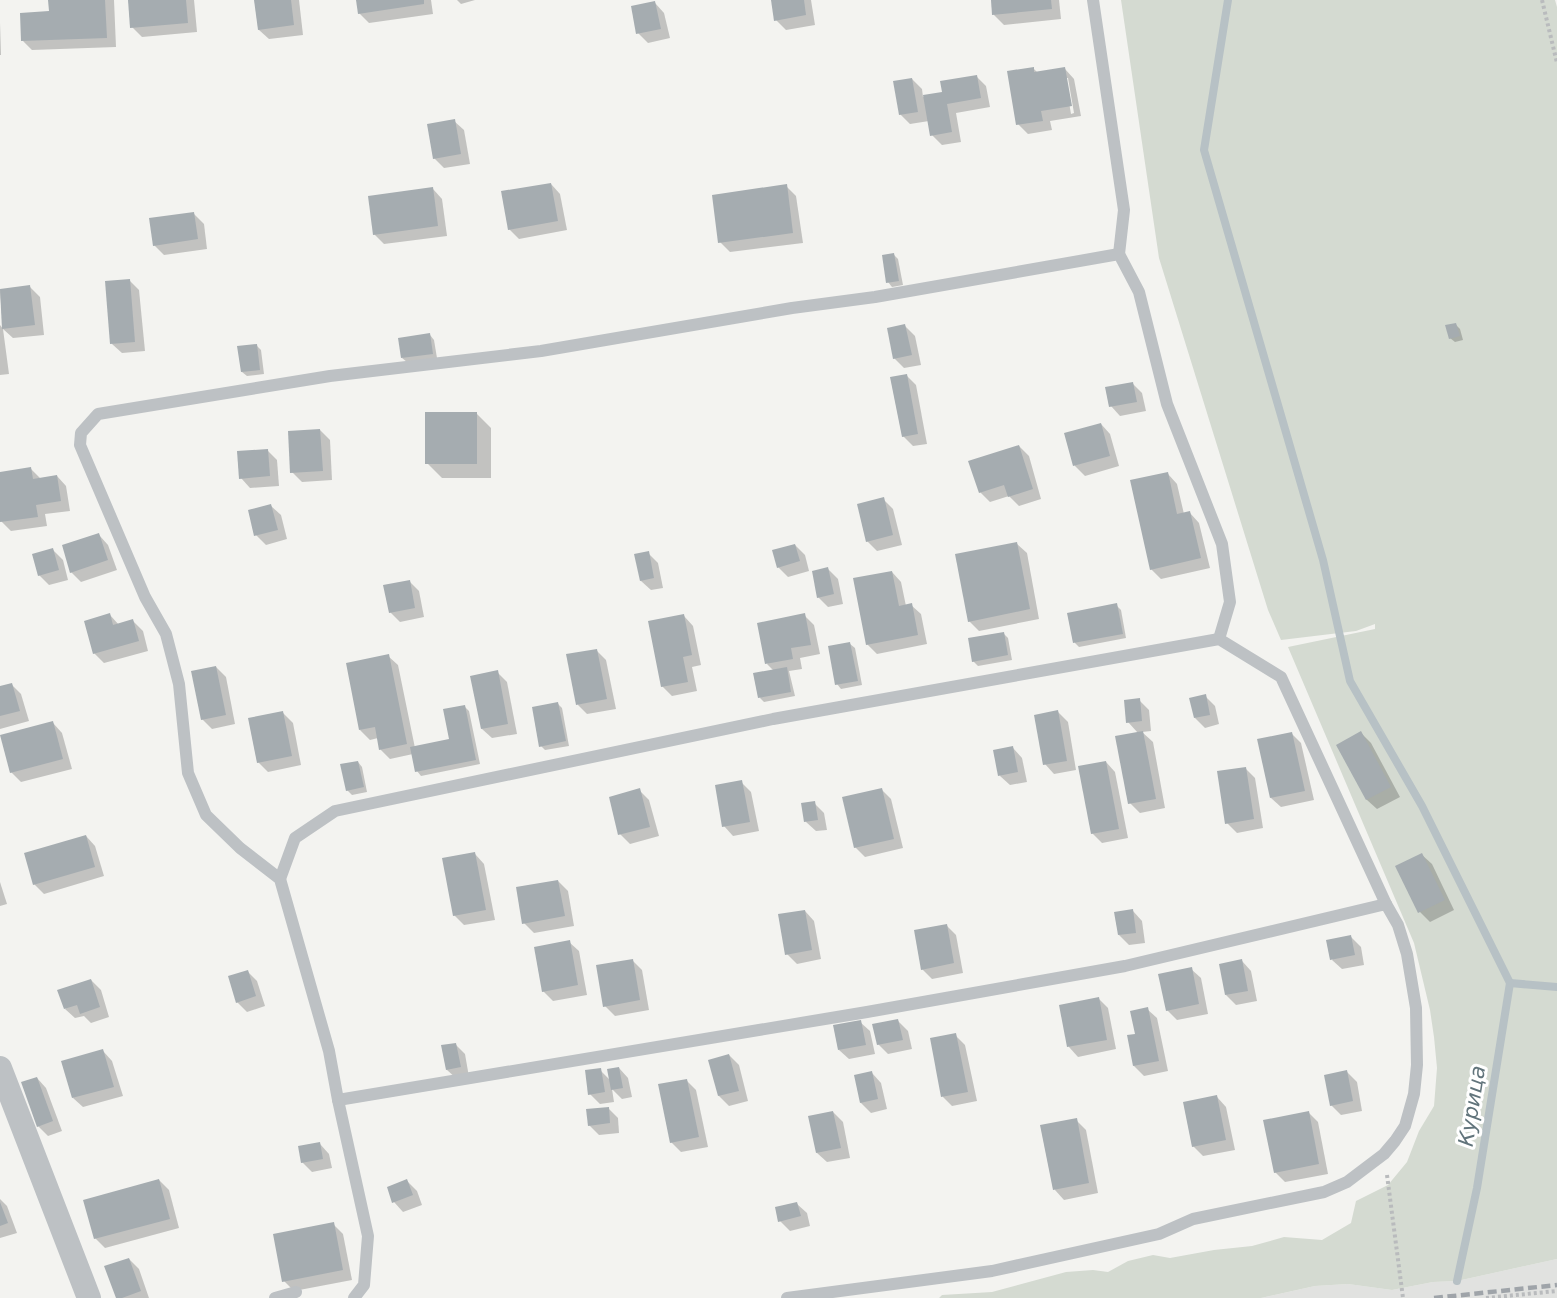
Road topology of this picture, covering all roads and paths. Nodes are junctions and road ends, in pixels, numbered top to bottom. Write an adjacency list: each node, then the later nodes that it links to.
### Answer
1 (1093, 0): 4 (lane)
2 (1542, 0): 3 (path)
3 (1557, 63)
4 (1119, 254): 5 (lane); 6 (lane)
5 (1219, 639): 6 (lane); 7 (lane)
6 (280, 879): 9 (lane)
7 (1386, 904): 9 (lane); 10 (lane)
8 (0, 1068): 13 (street)
9 (338, 1100): 15 (lane)
10 (1384, 1154): 16 (lane); 17 (path)
11 (1557, 1291): 18 (path)
12 (296, 1292): 14 (lane)
13 (89, 1298)
14 (275, 1298)
15 (354, 1298)
16 (787, 1298)
17 (1403, 1298)
18 (1486, 1298)

